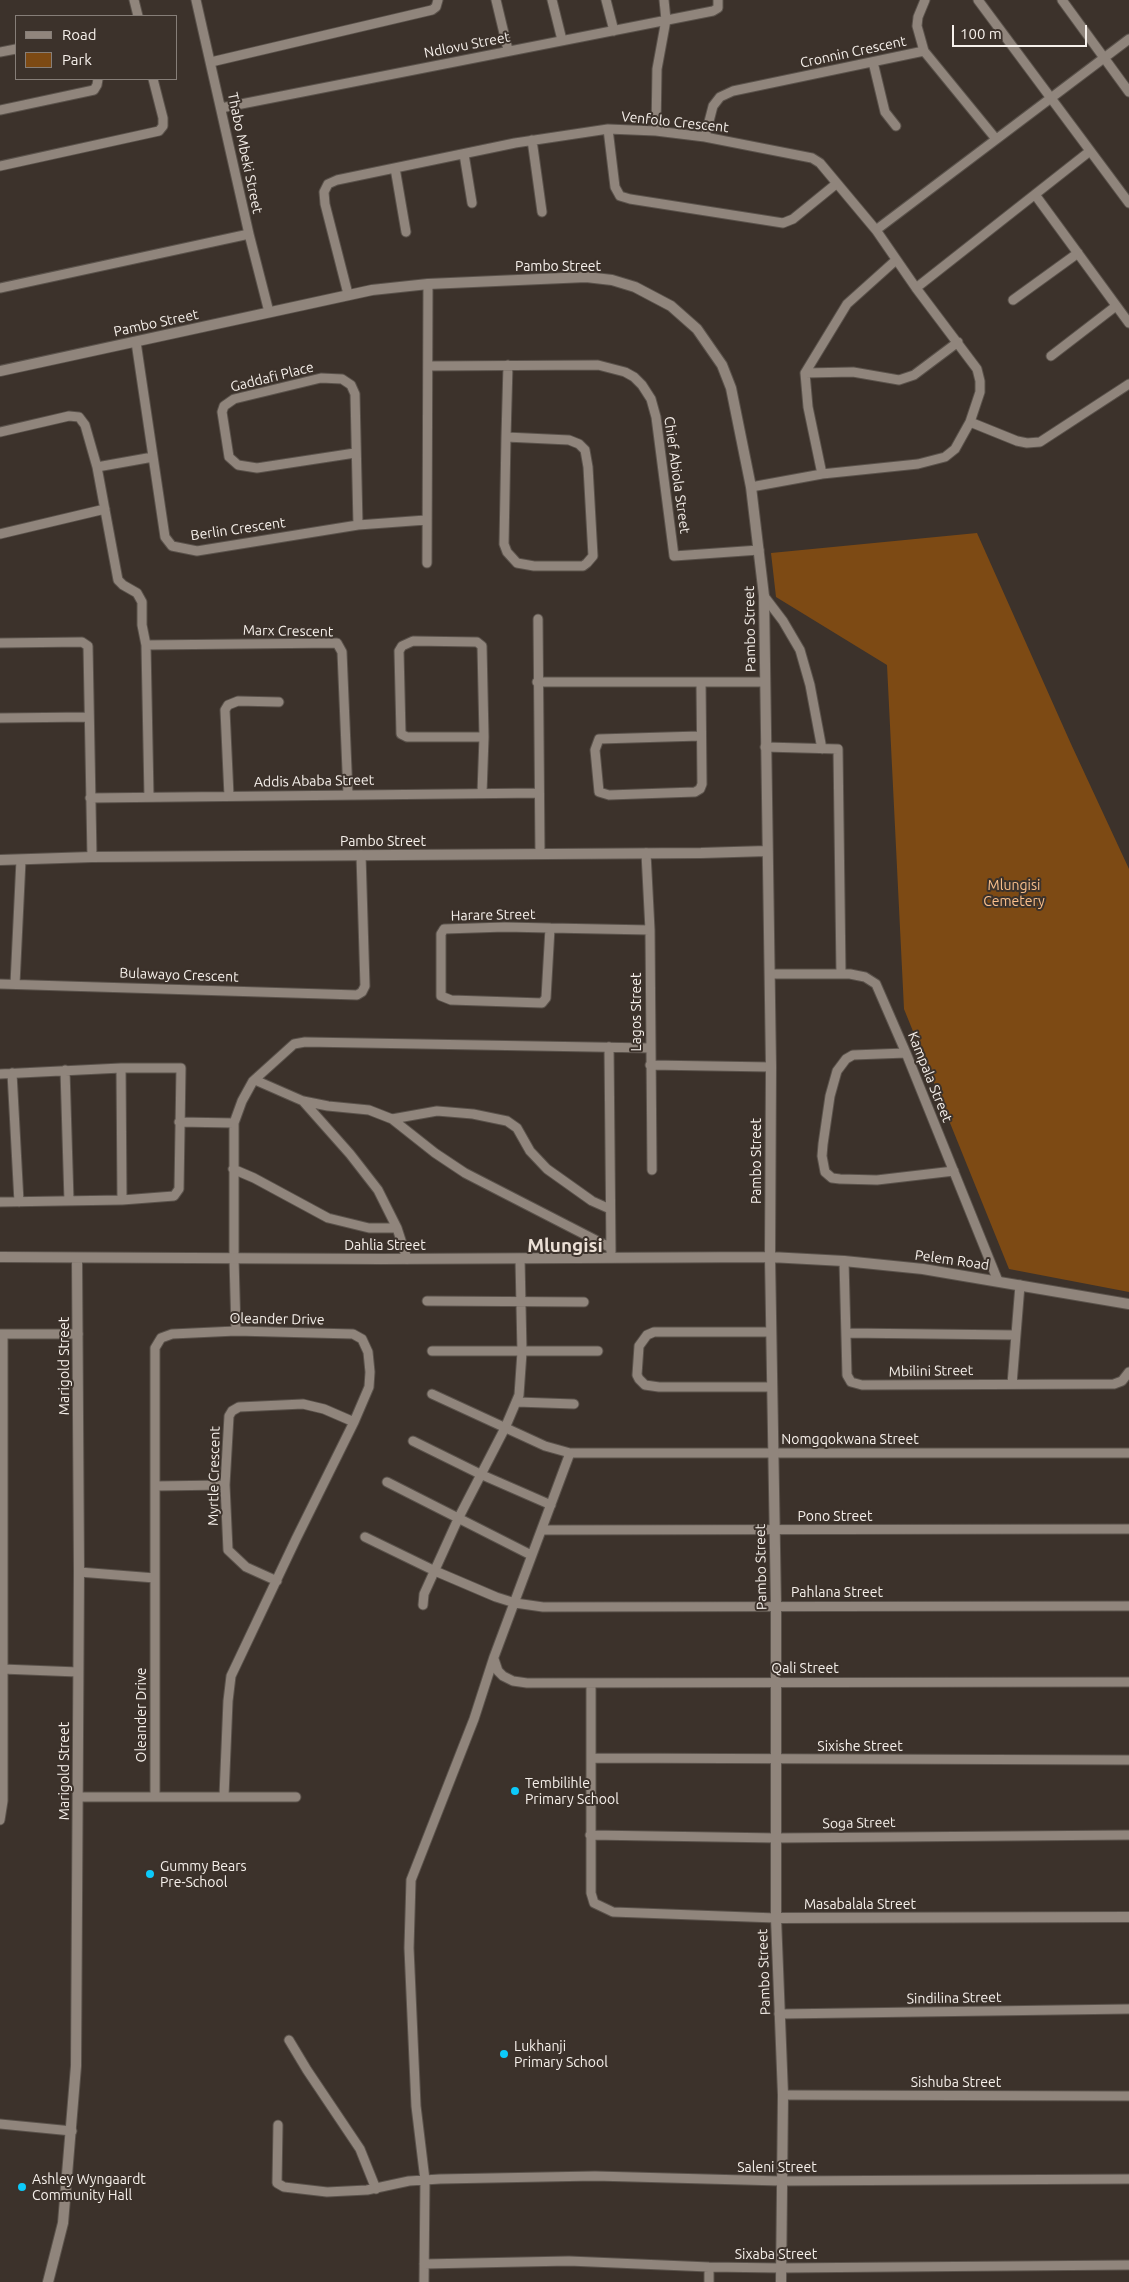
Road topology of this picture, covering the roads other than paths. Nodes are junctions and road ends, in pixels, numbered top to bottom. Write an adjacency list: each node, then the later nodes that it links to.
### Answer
1 (134, 0): 12 (street)
2 (196, 0): 22 (street, Thabo Mbeki Street)
3 (496, 0): 18 (street)
4 (552, 0): 16 (street)
5 (606, 0): 14 (street)
6 (664, 0): 13 (street)
7 (925, 0): 19 (street)
8 (978, 0): 27 (street)
9 (1062, 0): 21 (street)
10 (438, 1): 22 (street)
11 (718, 4): 13 (street, Ndlovu Street)
12 (138, 15)
13 (666, 20): 14 (street, Ndlovu Street); 32 (street)
14 (614, 31): 16 (street, Ndlovu Street)
15 (1129, 39): 21 (street)
16 (562, 40): 18 (street, Ndlovu Street)
17 (15, 49): 20 (street)
18 (508, 50): 28 (street, Ndlovu Street)
19 (924, 51): 23 (street, Cronnin Crescent); 34 (street, Cronnin Crescent)
20 (0, 52)
21 (1103, 58): 26 (street); 27 (street)
22 (210, 62): 28 (street, Thabo Mbeki Street)
23 (873, 62): 30 (street); 33 (street, Cronnin Crescent)
24 (98, 80): 29 (street)
25 (153, 80): 38 (street)
26 (1129, 92)
27 (1050, 99): 34 (street); 36 (street)
28 (221, 108): 47 (street, Thabo Mbeki Street)
29 (0, 110)
30 (896, 126)
31 (608, 129): 32 (street, Venfolo Crescent); 35 (street, Venfolo Crescent); 40 (street)
32 (656, 131): 33 (street, Venfolo Crescent)
33 (705, 137): 40 (street, Venfolo Crescent)
34 (996, 139): 45 (street)
35 (532, 140): 37 (street, Venfolo Crescent); 44 (street)
36 (1090, 151): 41 (street); 42 (street)
37 (464, 154): 39 (street, Venfolo Crescent); 43 (street)
38 (0, 166)
39 (395, 168): 46 (street); 53 (street, Venfolo Crescent)
40 (836, 184): 45 (street, Venfolo Crescent)
41 (1036, 196): 48 (street); 52 (street)
42 (1129, 203)
43 (472, 204)
44 (542, 212)
45 (876, 230): 49 (street, Venfolo Crescent)
46 (406, 232)
47 (249, 234): 51 (street); 56 (street, Thabo Mbeki Street)
48 (1078, 253): 54 (street); 55 (street)
49 (896, 260): 52 (street, Venfolo Crescent); 64 (street)
50 (428, 284): 53 (street, Pambo Street); 62 (street); 73 (street, Pambo Street)
51 (0, 288)
52 (916, 288): 59 (street, Venfolo Crescent)
53 (348, 294): 56 (street, Pambo Street)
54 (1013, 300)
55 (1116, 306): 57 (street); 60 (street)
56 (269, 312): 58 (street, Pambo Street)
57 (1129, 323)
58 (136, 342): 63 (street, Pambo Street); 70 (street, Berlin Crescent)
59 (958, 342): 64 (street); 66 (street, Venfolo Crescent)
60 (1051, 356)
61 (508, 365): 62 (street, Chief Abiola Street); 68 (street); 78 (street, Chief Abiola Street)
62 (429, 366): 75 (street)
63 (0, 371)
64 (805, 373): 72 (street)
65 (1129, 384): 66 (street)
66 (970, 422): 72 (street, Venfolo Crescent)
67 (0, 432): 71 (street)
68 (506, 437): 68 (street)
69 (355, 453): 69 (street, Gaddafi Place); 76 (street, Gaddafi Place)
70 (153, 457): 71 (street); 76 (street, Berlin Crescent)
71 (97, 467): 74 (street)
72 (822, 474): 73 (street, Venfolo Crescent)
73 (751, 487): 78 (street, Pambo Street)
74 (105, 509): 77 (street); 83 (street)
75 (426, 520): 76 (street, Berlin Crescent); 79 (street)
76 (358, 525)
77 (0, 534)
78 (759, 550): 80 (street, Pambo Street)
79 (427, 563)
80 (764, 596): 86 (street, Pambo Street); 93 (street)
81 (538, 620): 84 (street)
82 (0, 643): 88 (street)
83 (146, 645): 96 (street, Marx Crescent); 98 (street)
84 (537, 682): 85 (street); 95 (street)
85 (701, 682): 86 (street); 90 (street)
86 (765, 682): 92 (street, Pambo Street)
87 (280, 702): 97 (street)
88 (89, 717): 89 (street); 99 (street)
89 (0, 718)
90 (700, 736): 90 (street)
91 (484, 738): 91 (street); 94 (street)
92 (765, 747): 93 (street); 100 (street, Pambo Street)
93 (822, 748): 110 (street)
94 (482, 792): 95 (street, Addis Ababa Street); 96 (street, Addis Ababa Street)
95 (539, 793): 101 (street)
96 (348, 794): 97 (street, Addis Ababa Street)
97 (229, 796): 98 (street, Addis Ababa Street)
98 (149, 797): 99 (street, Addis Ababa Street)
99 (90, 798): 104 (street)
100 (767, 851): 102 (street, Pambo Street); 109 (street, Pambo Street)
101 (540, 854): 102 (street, Pambo Street); 103 (street, Pambo Street)
102 (646, 854): 108 (street, Lagos Street)
103 (361, 855): 104 (street, Pambo Street); 112 (street, Bulawayo Crescent)
104 (92, 857): 106 (street, Pambo Street)
105 (0, 860): 106 (street, Pambo Street)
106 (20, 860): 112 (street)
107 (550, 928): 107 (street, Harare Street); 108 (street, Harare Street)
108 (650, 930): 114 (street, Lagos Street)
109 (770, 974): 110 (street, Kampala Street); 117 (street, Pambo Street)
110 (841, 974): 115 (street, Kampala Street)
111 (0, 984): 112 (street, Bulawayo Crescent)
112 (15, 984)
113 (609, 1047): 114 (street); 122 (street); 134 (street)
114 (650, 1048): 116 (street, Lagos Street)
115 (906, 1053): 129 (street, Kampala Street); 129 (street)
116 (650, 1065): 117 (street); 128 (street, Lagos Street)
117 (771, 1067): 138 (street, Pambo Street)
118 (121, 1068): 119 (street); 125 (street); 130 (street)
119 (65, 1070): 120 (street); 131 (street)
120 (12, 1073): 121 (street); 133 (street)
121 (0, 1074)
122 (255, 1080): 123 (street); 126 (street)
123 (303, 1101): 124 (street); 135 (street)
124 (392, 1119): 134 (street); 136 (street)
125 (179, 1122): 126 (street); 130 (street)
126 (234, 1123): 127 (street)
127 (233, 1169): 135 (street); 140 (street)
128 (652, 1170)
129 (954, 1171): 144 (street, Kampala Street)
130 (122, 1200): 131 (street)
131 (70, 1201): 133 (street)
132 (0, 1202): 133 (street)
133 (19, 1202)
134 (610, 1209): 136 (street)
135 (397, 1228): 141 (street)
136 (611, 1253): 138 (street, Dahlia Street); 142 (street, Dahlia Street)
137 (0, 1257): 139 (street, Dahlia Street)
138 (770, 1257): 143 (street, Pelem Road); 151 (street, Pambo Street)
139 (77, 1258): 140 (street, Dahlia Street); 154 (street, Marigold Street)
140 (234, 1258): 141 (street, Dahlia Street); 150 (street)
141 (407, 1259): 142 (street, Dahlia Street)
142 (520, 1259): 147 (street)
143 (844, 1261): 144 (street, Pelem Road); 152 (street, Mbilini Street)
144 (998, 1281): 145 (street, Pelem Road)
145 (1020, 1284): 149 (street, Pelem Road); 155 (street)
146 (427, 1301): 147 (street)
147 (521, 1302): 148 (street); 158 (street)
148 (584, 1302)
149 (1129, 1304)
150 (236, 1331): 165 (street, Oleander Drive); 173 (street, Oleander Drive)
151 (771, 1332): 161 (street, Pambo Street); 161 (street)
152 (846, 1333): 155 (street); 160 (street, Mbilini Street)
153 (1, 1334): 154 (street); 181 (street)
154 (78, 1334): 184 (street, Marigold Street)
155 (1014, 1335): 160 (street)
156 (432, 1351): 158 (street)
157 (598, 1351): 158 (street)
158 (522, 1352): 163 (street)
159 (1129, 1372): 160 (street, Mbilini Street)
160 (1012, 1384)
161 (772, 1387): 170 (street, Pambo Street)
162 (432, 1394): 166 (street, Nomgqokwana Street)
163 (517, 1402): 164 (street); 166 (street)
164 (574, 1404)
165 (354, 1422): 174 (street, Myrtle Crescent); 186 (street, Oleander Drive)
166 (505, 1428): 169 (street, Nomgqokwana Street); 171 (street)
167 (413, 1441): 171 (street)
168 (1129, 1452): 170 (street, Nomgqokwana Street)
169 (570, 1453): 170 (street, Nomgqokwana Street); 175 (street)
170 (772, 1453): 178 (street, Pambo Street)
171 (480, 1474): 175 (street); 176 (street)
172 (387, 1482): 176 (street)
173 (156, 1486): 174 (street); 185 (street, Oleander Drive)
174 (225, 1486): 186 (street, Myrtle Crescent)
175 (552, 1505): 177 (street)
176 (458, 1518): 182 (street); 183 (street)
177 (542, 1530): 178 (street, Pono Street); 182 (street)
178 (774, 1530): 179 (street, Pono Street); 189 (street, Pambo Street)
179 (1129, 1530)
180 (365, 1536): 183 (street, Pahlana Street)
181 (1, 1547): 192 (street)
182 (531, 1555): 187 (street)
183 (435, 1571): 187 (street, Pahlana Street); 188 (street)
184 (79, 1572): 185 (street); 193 (street, Marigold Street)
185 (156, 1578): 200 (street, Oleander Drive)
186 (277, 1581): 201 (street, Oleander Drive)
187 (515, 1603): 189 (street, Pahlana Street); 191 (street)
188 (423, 1605)
189 (776, 1606): 190 (street, Pahlana Street); 194 (street, Pambo Street)
190 (1129, 1606)
191 (494, 1657): 196 (street, Qali Street); 219 (street)
192 (2, 1670): 193 (street); 204 (street)
193 (78, 1672): 202 (street, Marigold Street)
194 (776, 1682): 195 (street, Qali Street); 196 (street, Qali Street); 198 (street, Pambo Street)
195 (1129, 1682)
196 (591, 1684): 197 (street)
197 (591, 1758): 198 (street, Sixishe Street); 205 (street)
198 (776, 1760): 199 (street, Sixishe Street); 207 (street, Pambo Street)
199 (1129, 1760)
200 (155, 1796): 201 (street); 202 (street)
201 (224, 1796): 203 (street)
202 (78, 1797): 217 (street, Marigold Street)
203 (296, 1797)
204 (0, 1820)
205 (590, 1835): 207 (street, Soga Street); 209 (street, Masabalala Street)
206 (1129, 1835): 207 (street, Soga Street)
207 (777, 1838): 209 (street, Pambo Street)
208 (1129, 1917): 209 (street, Masabalala Street)
209 (776, 1918): 211 (street, Pambo Street)
210 (1129, 2009): 211 (street, Sindilina Street)
211 (779, 2014): 213 (street, Pambo Street)
212 (289, 2040): 221 (street)
213 (783, 2096): 214 (street, Sishuba Street); 220 (street, Pambo Street)
214 (1129, 2096)
215 (0, 2124): 217 (street)
216 (278, 2125): 221 (street, Saleni Street)
217 (72, 2131): 226 (street, Marigold Street)
218 (1129, 2179): 220 (street, Saleni Street)
219 (426, 2180): 220 (street, Saleni Street); 221 (street, Saleni Street); 222 (street)
220 (782, 2181): 225 (street, Pambo Street)
221 (376, 2189)
222 (424, 2264): 224 (street, Sixaba Street); 227 (street)
223 (1129, 2265): 225 (street, Sixaba Street)
224 (709, 2267): 225 (street, Sixaba Street); 228 (street)
225 (781, 2268): 229 (street, Pambo Street)
226 (48, 2282)
227 (424, 2282)
228 (709, 2282)
229 (781, 2282)

